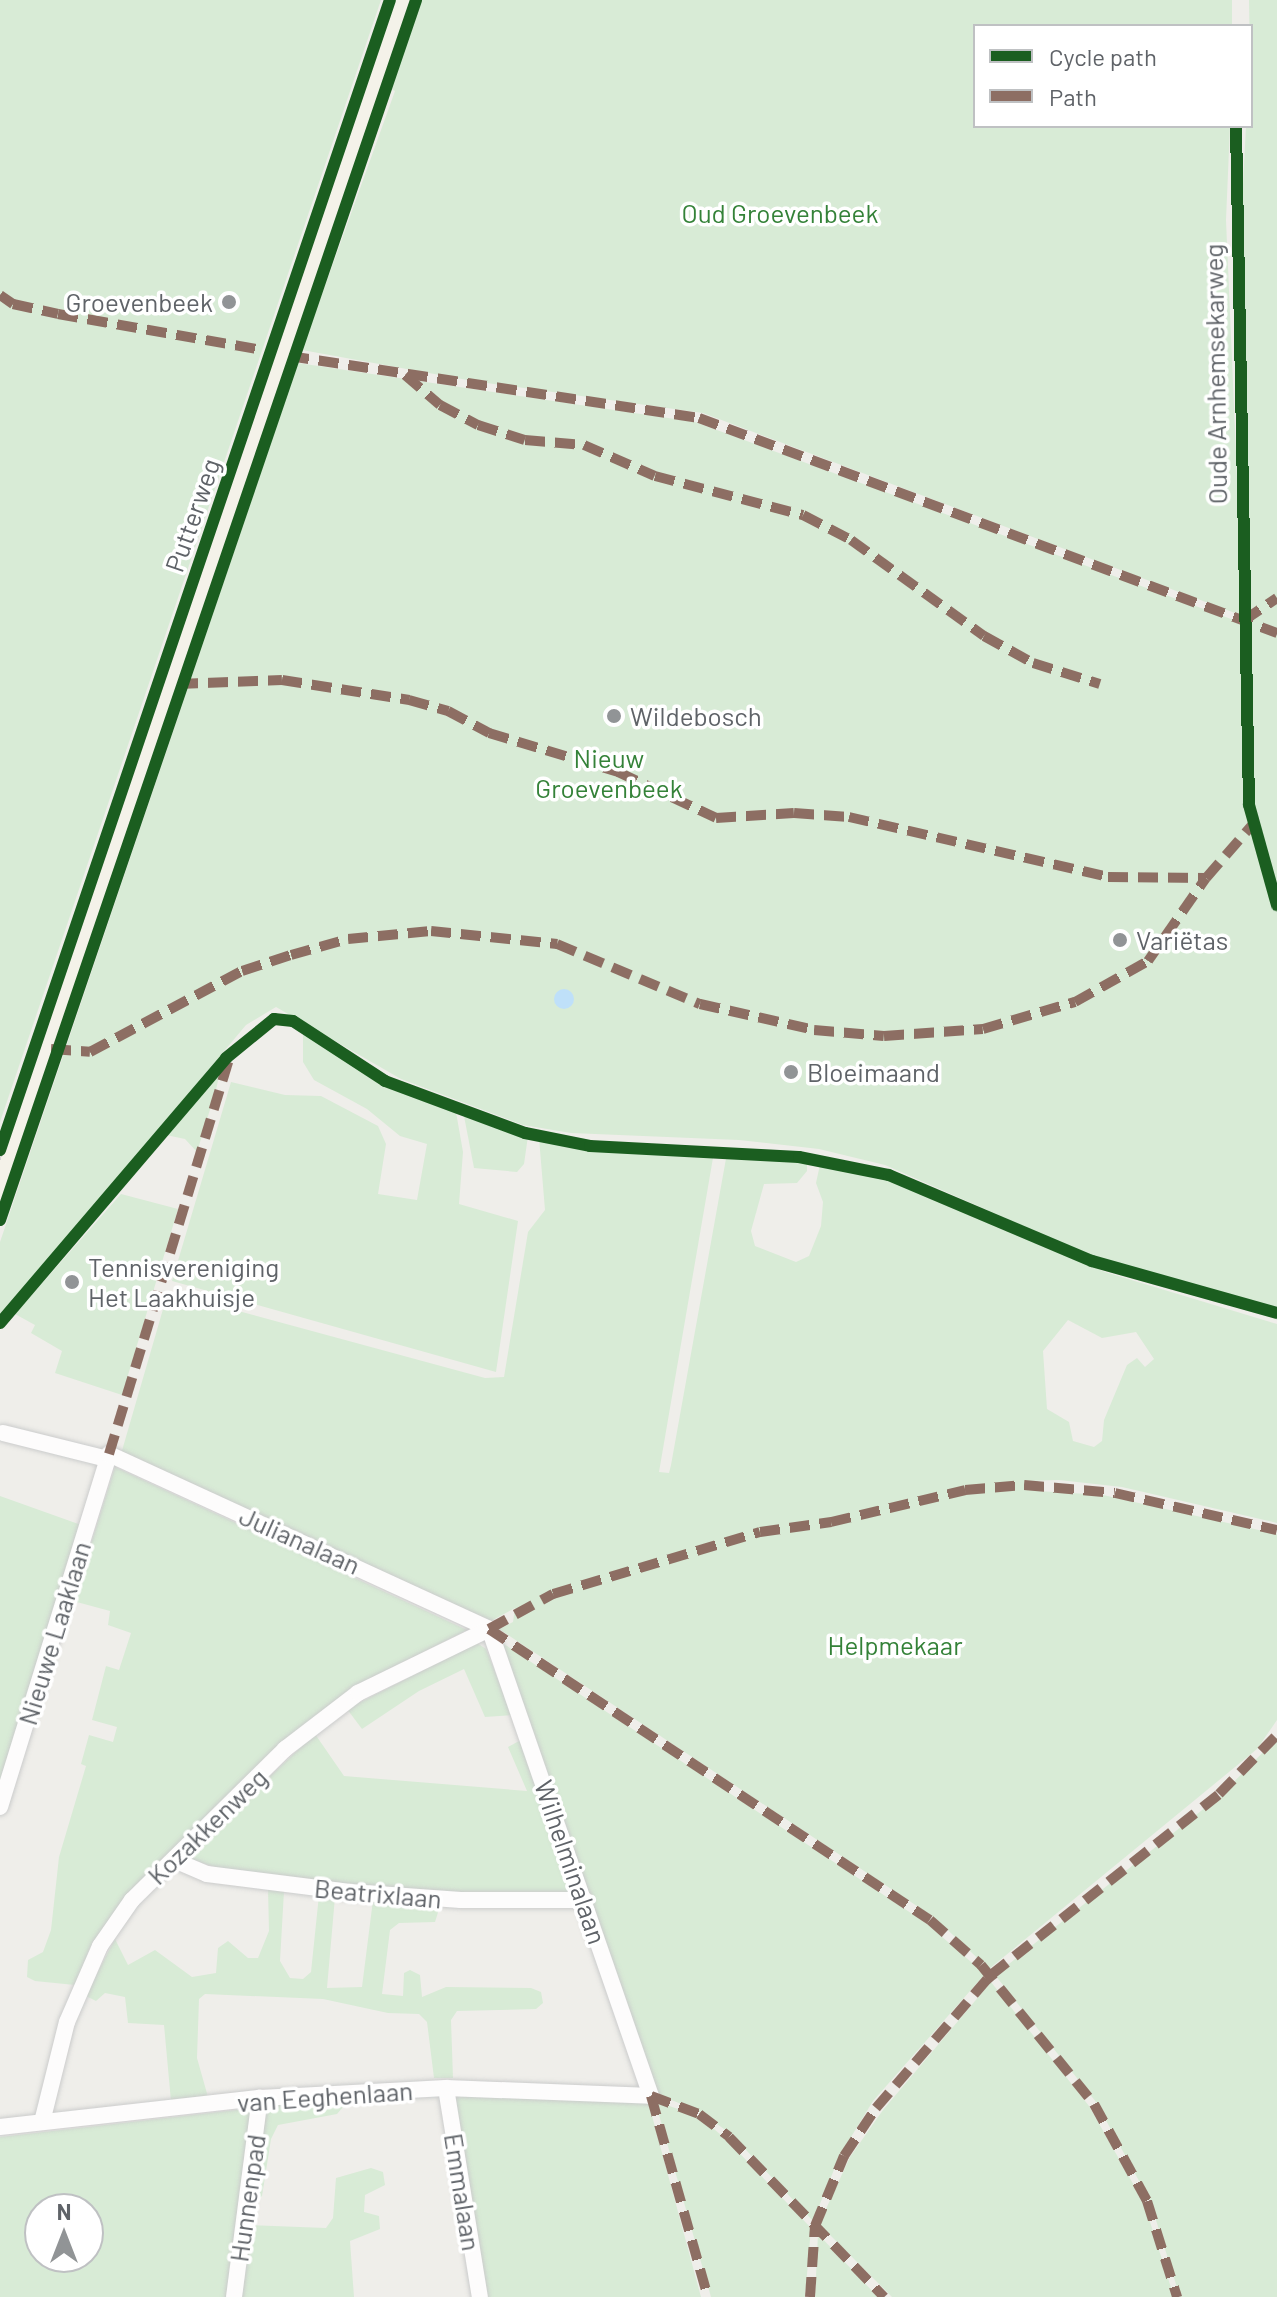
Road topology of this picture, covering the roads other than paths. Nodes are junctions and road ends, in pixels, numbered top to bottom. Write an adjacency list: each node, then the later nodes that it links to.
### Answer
1 (402, 0): 2 (main road, Putterweg)
2 (0, 1193)
3 (3, 1433): 4 (street)
4 (108, 1457): 5 (street, Julianalaan); 6 (street, Nieuwe Laaklaan)
5 (489, 1629): 7 (street, Kozakkenweg); 8 (street, Wilhelminalaan)
6 (0, 1807)
7 (174, 1860): 8 (street, Beatrixlaan); 12 (street, Kozakkenweg)
8 (585, 1900): 10 (street, Wilhelminalaan)
9 (446, 2088): 10 (street, van Eeghenlaan); 11 (street, van Eeghenlaan); 15 (street, Emmalaan)
10 (651, 2096)
11 (260, 2098): 12 (street, van Eeghenlaan); 14 (street, Hunnenpad)
12 (42, 2122): 13 (street, van Eeghenlaan)
13 (0, 2127)
14 (234, 2297)
15 (480, 2297)

